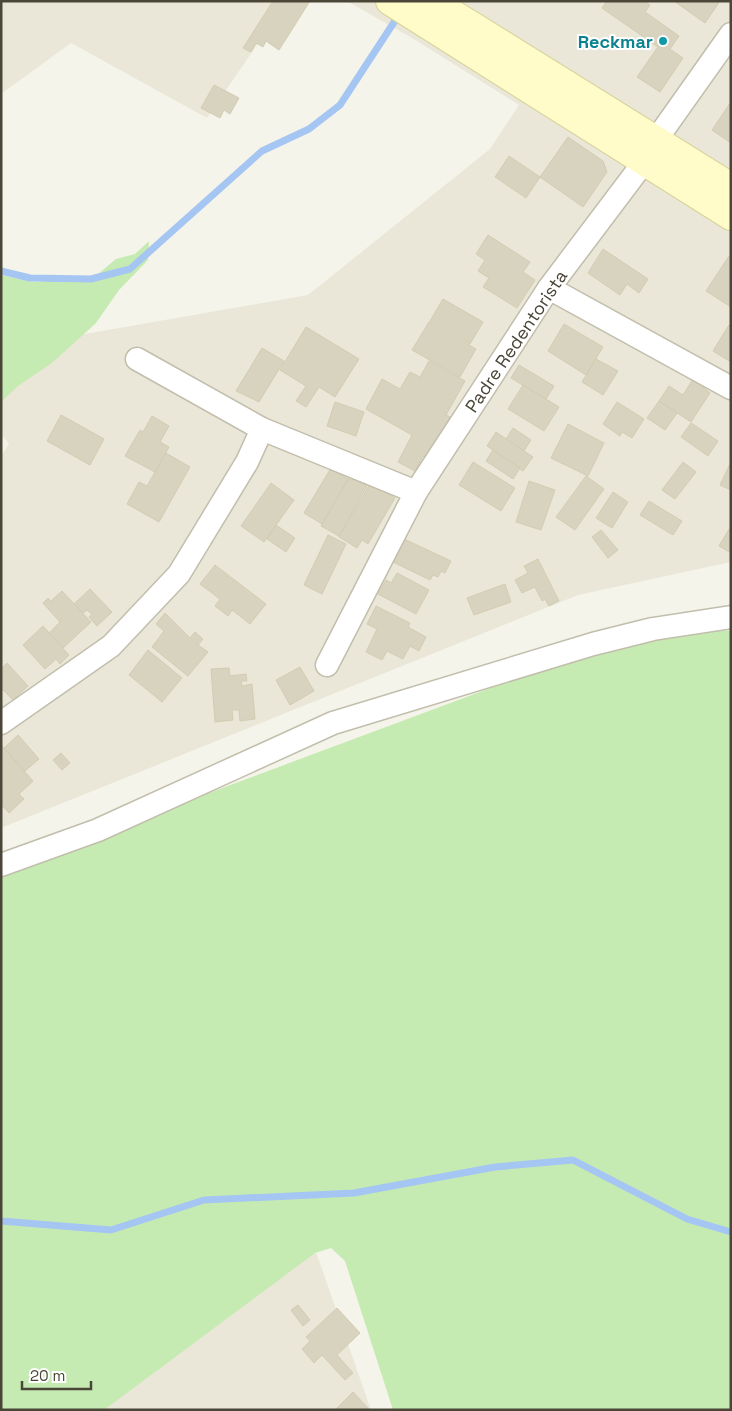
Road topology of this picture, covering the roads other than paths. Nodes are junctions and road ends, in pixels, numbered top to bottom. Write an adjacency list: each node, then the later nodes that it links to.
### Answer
1 (390, 1): 2 (main road)
2 (435, 11): 4 (main road)
3 (731, 34): 4 (street, Padre Redentorista)
4 (650, 151): 5 (main road); 6 (main road); 7 (street, Padre Redentorista)
5 (731, 187)
6 (731, 216)
7 (549, 288): 9 (street); 11 (street, Padre Redentorista)
8 (137, 360): 10 (street)
9 (731, 388)
10 (262, 430): 11 (street); 14 (street)
11 (416, 492): 13 (street, Padre Redentorista)
12 (731, 617): 15 (street)
13 (326, 665)
14 (1, 723)
15 (1, 865)

